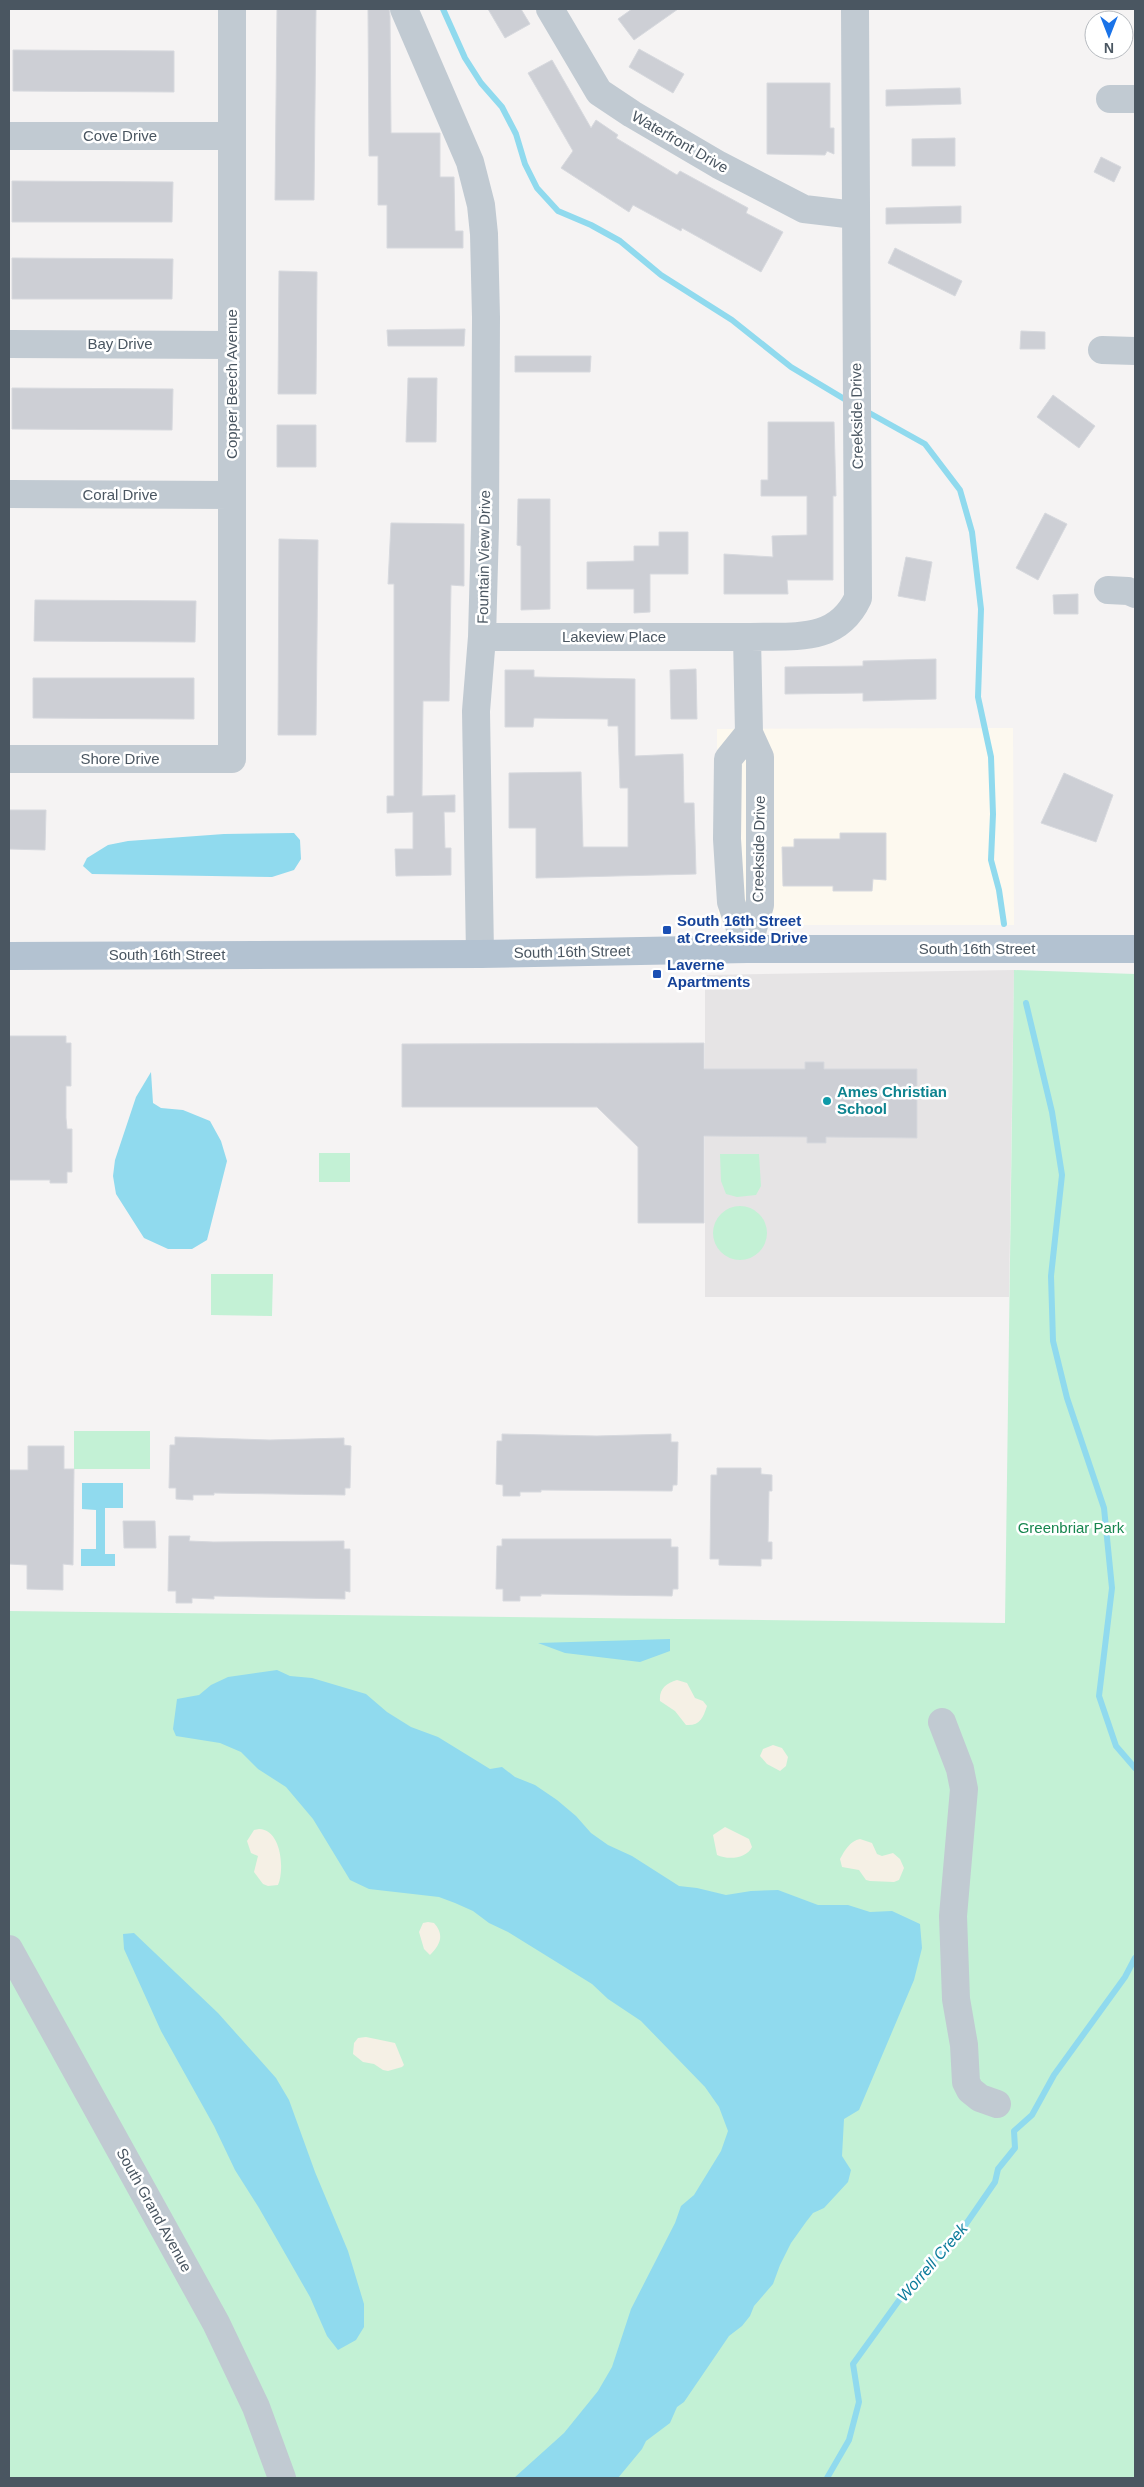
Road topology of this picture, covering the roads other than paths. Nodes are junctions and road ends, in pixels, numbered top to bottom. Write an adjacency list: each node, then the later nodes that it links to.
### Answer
1 (232, 9): 6 (street, Copper Beech Avenue)
2 (404, 9): 16 (street, Fountain View Drive)
3 (550, 9): 7 (street, Waterfront Drive)
4 (855, 9): 7 (street, Creekside Drive)
5 (9, 136): 6 (street, Cove Drive)
6 (232, 136): 9 (street, Copper Beech Avenue)
7 (855, 215): 17 (street, Creekside Drive)
8 (9, 344): 9 (street, Bay Drive)
9 (232, 345): 13 (street, Copper Beech Avenue)
10 (1102, 350): 11 (street)
11 (1135, 351)
12 (9, 494): 13 (street, Coral Drive)
13 (232, 495): 20 (street, Copper Beech Avenue)
14 (1108, 590): 15 (street)
15 (1135, 594)
16 (482, 637): 17 (street, Lakeview Place); 25 (street, Fountain View Drive)
17 (747, 637): 18 (street, Creekside Drive)
18 (749, 733): 21 (street, Creekside Drive); 22 (street, Creekside Drive)
19 (9, 759): 20 (street, Shore Drive)
20 (232, 759)
21 (727, 839): 22 (street); 23 (street, Creekside Drive)
22 (760, 839): 23 (street, Creekside Drive)
23 (747, 949): 24 (main road, South 16th Street); 25 (main road, South 16th Street)
24 (1135, 949)
25 (480, 954): 26 (main road, South 16th Street)
26 (9, 956)
27 (942, 1722): 29 (street)
28 (9, 1949): 30 (street, South Grand Avenue)
29 (997, 2104)
30 (282, 2478)

